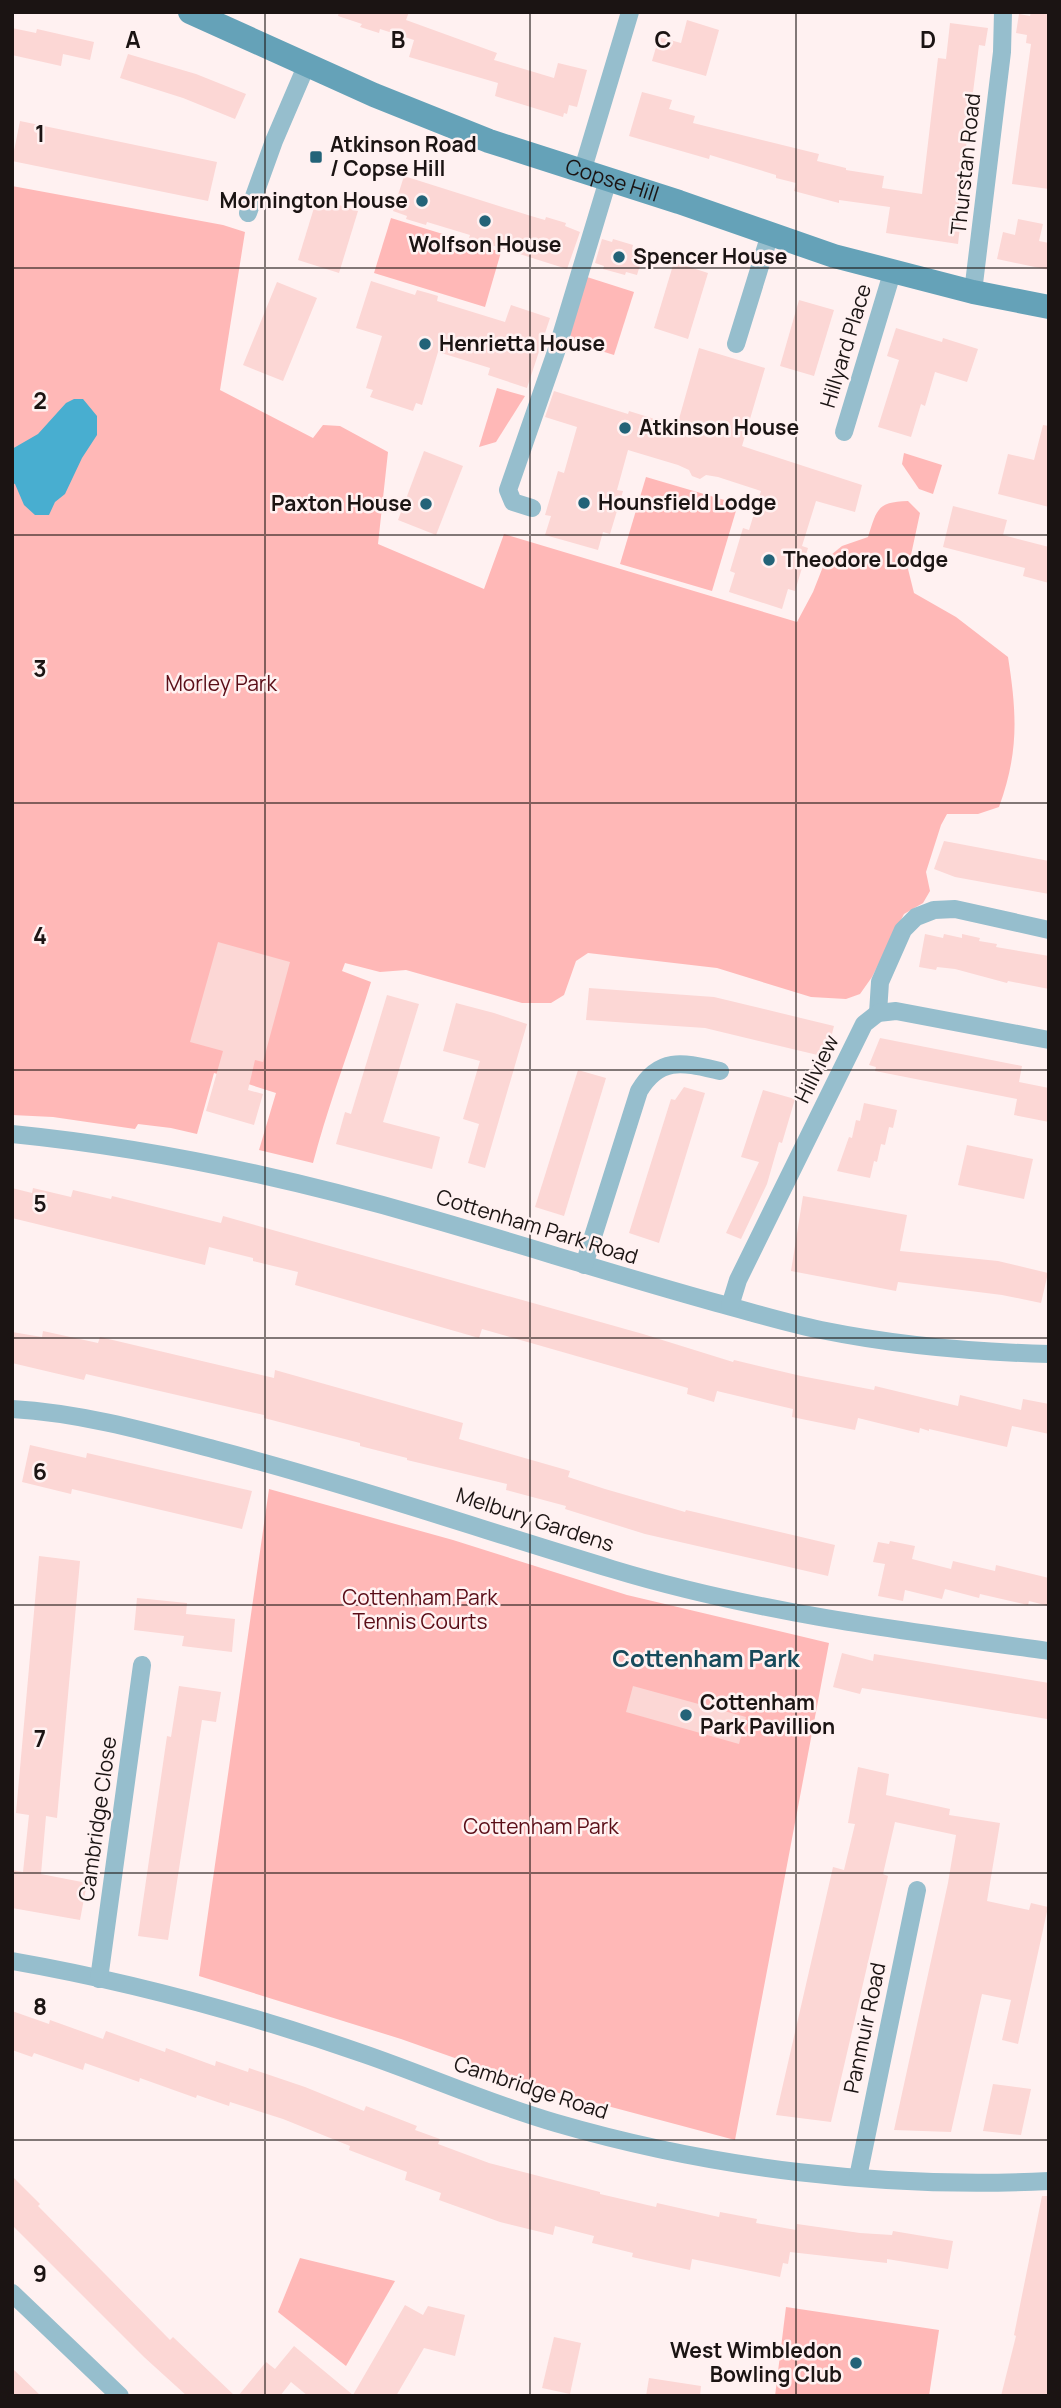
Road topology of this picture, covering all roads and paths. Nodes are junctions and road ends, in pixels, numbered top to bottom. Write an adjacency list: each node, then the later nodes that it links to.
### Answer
1 (190, 12): 4 (street, Copse Hill)
2 (630, 12): 5 (street)
3 (1003, 12): 10 (street, Thurstan Road)
4 (307, 64): 5 (street, Copse Hill); 7 (street)
5 (582, 172): 6 (street, Copse Hill)
6 (608, 180): 8 (street, Copse Hill); 14 (street)
7 (248, 212)
8 (769, 234): 9 (street, Copse Hill); 12 (street)
9 (892, 273): 10 (street, Copse Hill); 13 (street, Hillyard Place)
10 (973, 292): 11 (street, Copse Hill)
11 (1049, 307)
12 (736, 344)
13 (844, 432)
14 (532, 508)
15 (1049, 930): 16 (street)
16 (878, 1013): 17 (street); 21 (street, Hillview)
17 (1049, 1040)
18 (720, 1071): 20 (street)
19 (12, 1134): 20 (street, Cottenham Park Road)
20 (584, 1265): 21 (street, Cottenham Park Road)
21 (730, 1306): 22 (street, Cottenham Park Road)
22 (1049, 1354)
23 (12, 1409): 24 (street, Melbury Gardens)
24 (1049, 1651)
25 (142, 1665): 28 (street, Cambridge Close)
26 (917, 1889): 29 (street, Panmuir Road)
27 (12, 1961): 28 (street, Cambridge Road)
28 (99, 1979): 29 (street, Cambridge Road)
29 (858, 2177): 30 (street, Cambridge Road)
30 (1049, 2181)
31 (12, 2293): 32 (street)
32 (120, 2396)

